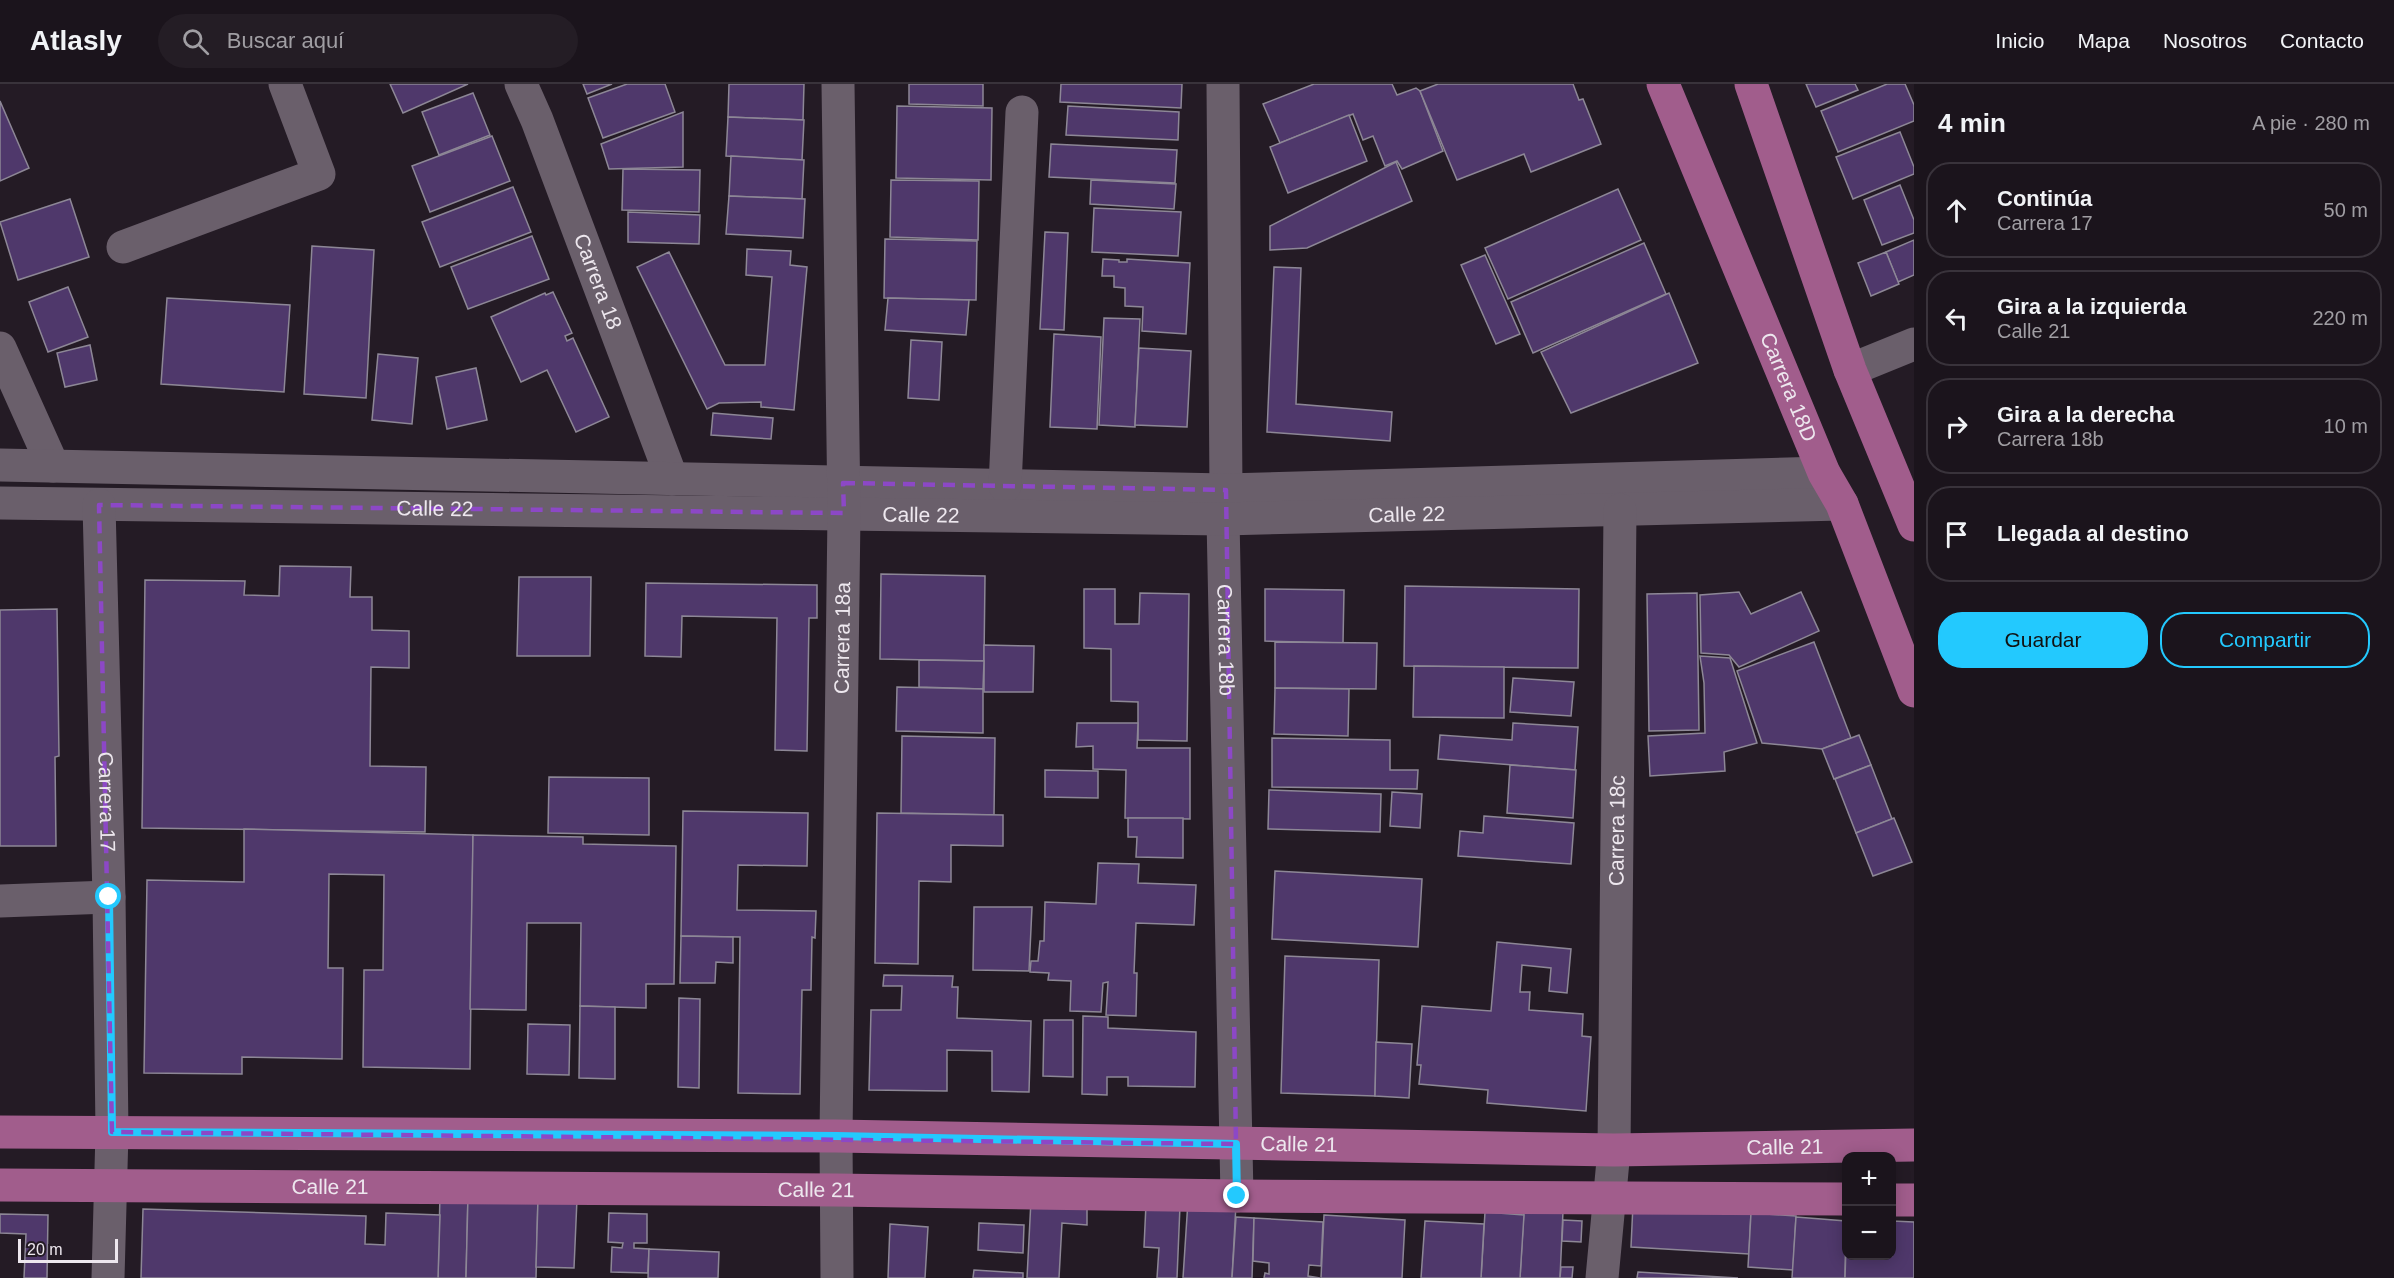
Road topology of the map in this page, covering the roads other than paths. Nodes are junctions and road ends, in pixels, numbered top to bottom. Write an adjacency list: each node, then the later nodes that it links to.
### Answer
1 (285, 84): 8 (street)
2 (521, 84): 15 (street, Carrera 18)
3 (838, 84): 17 (street, Carrera 18a)
4 (1223, 84): 19 (street, Carrera 18b)
5 (1663, 84): 14 (main road, Carrera 18D)
6 (1751, 84): 11 (main road)
7 (1022, 112): 16 (street)
8 (123, 247)
9 (1914, 344): 11 (street)
10 (0, 348): 13 (street)
11 (1850, 370): 23 (main road)
12 (0, 465): 13 (street, Calle 22)
13 (53, 466): 15 (street, Calle 22)
14 (1824, 473): 19 (street, Calle 22); 20 (main road, Carrera 18D)
15 (672, 479): 17 (street, Calle 22)
16 (1005, 486): 17 (street, Calle 22); 19 (street, Calle 22)
17 (843, 498): 19 (street, Calle 22); 21 (street, Calle 22); 29 (street, Carrera 18a)
18 (0, 503): 21 (street, Calle 22)
19 (1225, 504): 22 (street, Calle 22); 30 (street, Carrera 18b)
20 (1842, 504): 22 (street, Calle 22); 24 (main road, Carrera 18D)
21 (99, 505): 25 (street, Carrera 17)
22 (1620, 510): 32 (street, Carrera 18c)
23 (1914, 525)
24 (1914, 691)
25 (109, 897): 26 (street); 28 (street, Carrera 17)
26 (0, 901)
27 (0, 1132): 28 (main road, Calle 21)
28 (112, 1132): 29 (main road, Calle 21); 34 (street, Carrera 17)
29 (837, 1136): 30 (main road, Calle 21); 35 (street, Carrera 18a)
30 (1236, 1144): 32 (main road, Calle 21); 36 (street, Carrera 18b)
31 (1914, 1145): 32 (main road, Calle 21)
32 (1614, 1150): 37 (street)
33 (0, 1185): 34 (main road, Calle 21)
34 (109, 1186): 35 (main road, Calle 21); 41 (street, Carrera 17)
35 (836, 1190): 36 (main road, Calle 21); 42 (street)
36 (1237, 1196): 37 (main road, Calle 21)
37 (1610, 1197): 38 (main road, Calle 21); 43 (street)
38 (1842, 1200)
39 (1896, 1200): 40 (main road)
40 (1914, 1200)
41 (108, 1278)
42 (837, 1278)
43 (1602, 1278)

